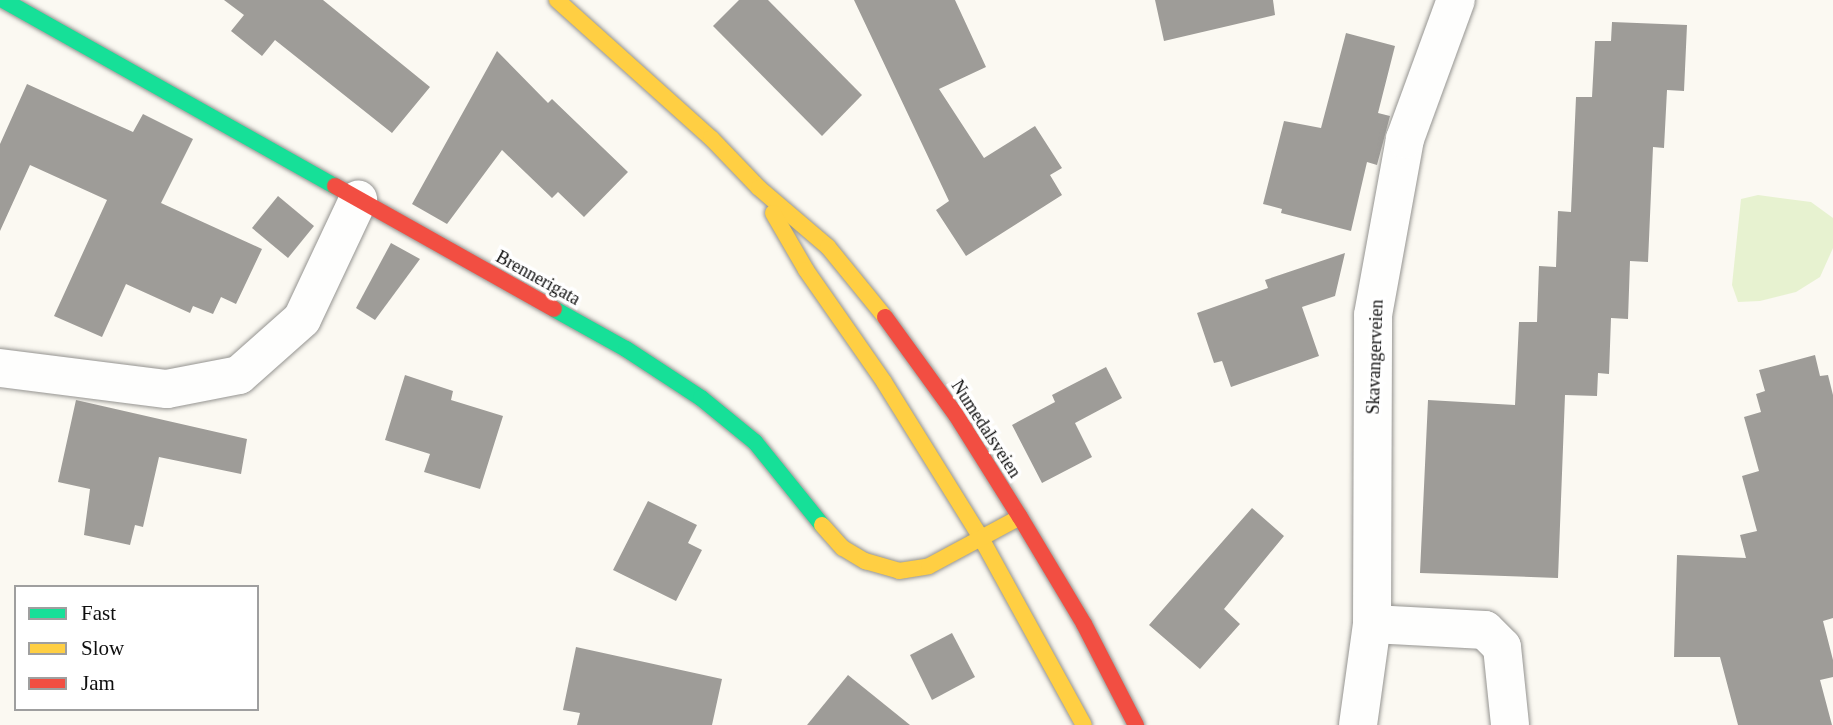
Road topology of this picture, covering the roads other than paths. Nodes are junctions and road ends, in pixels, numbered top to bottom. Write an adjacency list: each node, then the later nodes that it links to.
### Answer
1 (3, 0): 5 (main road, Brennerigata)
2 (557, 0): 4 (main road, Numedalsveien)
3 (1456, 0): 9 (street, Skavangerveien)
4 (759, 188): 7 (main road, Numedalsveien); 8 (main road, Numedalsveien)
5 (358, 200): 6 (street); 8 (main road, Brennerigata)
6 (0, 368)
7 (1020, 517): 8 (main road, Brennerigata); 11 (main road, Numedalsveien)
8 (981, 538): 10 (main road, Numedalsveien)
9 (1372, 624): 12 (street, Skavangerveien); 13 (street)
10 (1084, 725)
11 (1136, 725)
12 (1358, 725)
13 (1510, 725)

